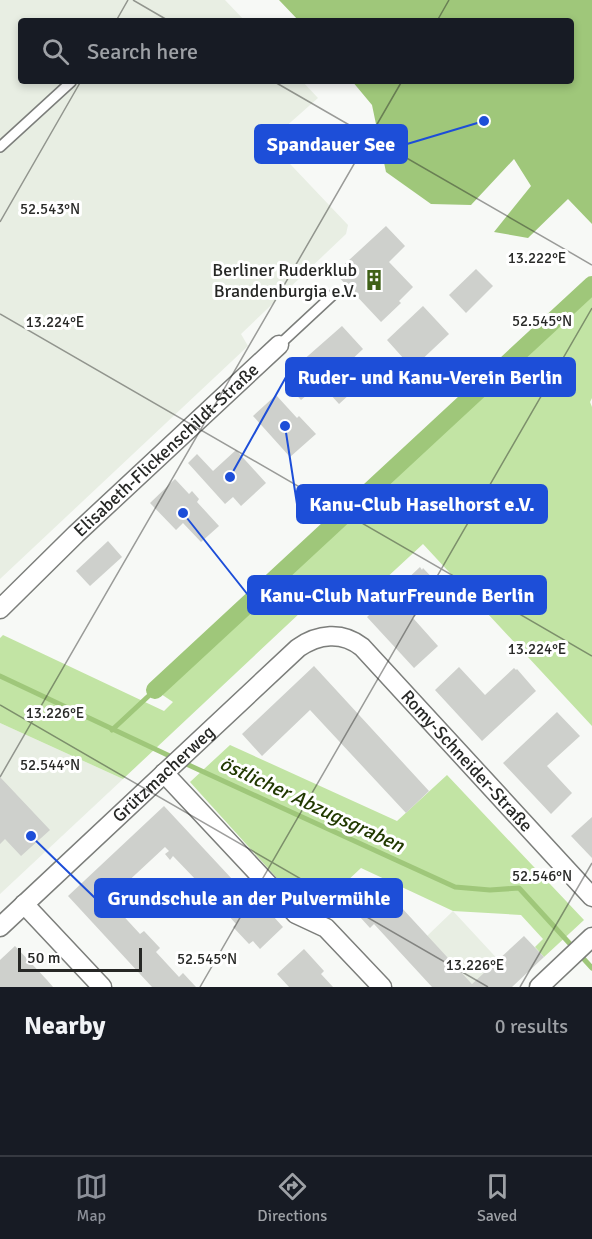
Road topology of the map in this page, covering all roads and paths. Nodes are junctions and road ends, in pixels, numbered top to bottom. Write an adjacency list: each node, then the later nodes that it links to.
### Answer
1 (69, 84): 2 (lane)
2 (0, 147)
3 (335, 293): 4 (lane, Elisabeth-Flickenschildt-Straße)
4 (279, 345): 5 (street, Elisabeth-Flickenschildt-Straße)
5 (0, 609)
6 (335, 636): 7 (street, Grützmacherweg); 8 (street, Romy-Schneider-Straße)
7 (169, 769): 9 (street, Grützmacherweg); 13 (street)
8 (592, 897)
9 (24, 904): 10 (street, Grützmacherweg); 12 (street)
10 (0, 927)
11 (590, 939): 14 (street)
12 (102, 987)
13 (382, 987)
14 (539, 987)

